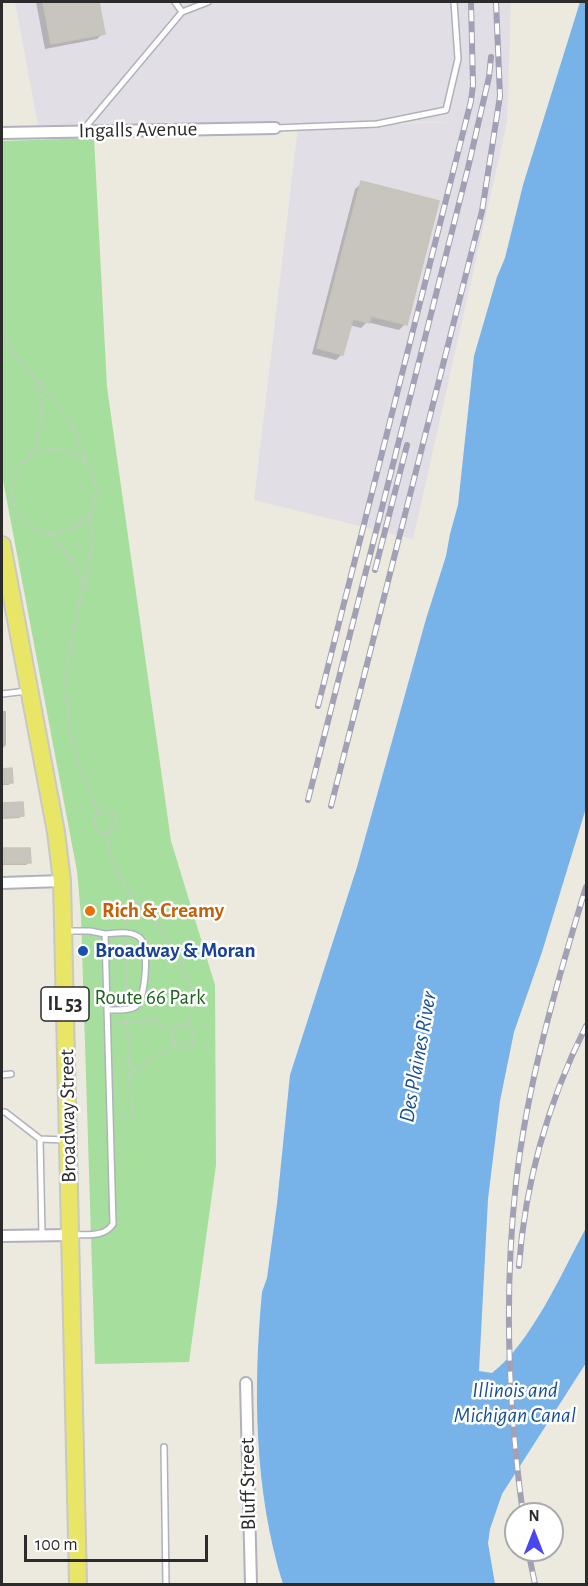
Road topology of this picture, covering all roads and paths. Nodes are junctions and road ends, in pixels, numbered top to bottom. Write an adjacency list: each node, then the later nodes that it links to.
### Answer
1 (175, 2): 4 (lane)
2 (208, 2): 4 (lane)
3 (454, 2): 5 (lane)
4 (182, 12): 6 (lane)
5 (275, 128): 6 (street, Ingalls Avenue)
6 (81, 131): 7 (street, Ingalls Avenue)
7 (2, 133)
8 (2, 331): 9 (path)
9 (38, 381): 10 (path); 11 (path)
10 (29, 456): 11 (path); 13 (path)
11 (87, 464): 12 (path)
12 (90, 514): 13 (path); 15 (path)
13 (49, 533): 15 (path)
14 (2, 545): 16 (main road, Broadway Street / IL 53)
15 (84, 587): 18 (path)
16 (29, 691): 17 (lane); 20 (main road, Broadway Street / IL 53)
17 (2, 694)
18 (99, 813): 19 (path); 19 (path)
19 (106, 834): 22 (path)
20 (62, 881): 21 (street); 23 (main road, Broadway Street / IL 53)
21 (2, 883)
22 (141, 906): 24 (path); 30 (path)
23 (64, 931): 25 (lane); 39 (main road, Broadway Street / IL 53)
24 (126, 933): 25 (lane); 26 (path); 26 (lane)
25 (105, 934): 27 (lane)
26 (127, 1009): 27 (lane); 29 (path)
27 (107, 1010): 28 (lane)
28 (107, 1023): 29 (path); 37 (lane)
29 (128, 1023): 31 (path); 35 (path)
30 (188, 1026): 31 (path); 32 (path)
31 (172, 1030): 32 (path)
32 (175, 1044): 35 (path)
33 (10, 1074): 34 (lane)
34 (2, 1075)
35 (130, 1079): 37 (path)
36 (2, 1112): 38 (lane)
37 (111, 1117): 41 (lane)
38 (40, 1139): 39 (lane); 40 (lane)
39 (68, 1140): 41 (main road, Broadway Street / IL 53)
40 (42, 1235): 41 (street); 42 (street)
41 (70, 1235): 45 (main road, Broadway Street / IL 53)
42 (2, 1236)
43 (246, 1383): 47 (street, Bluff Street)
44 (164, 1448): 46 (lane)
45 (78, 1584)
46 (166, 1584)
47 (251, 1584)

